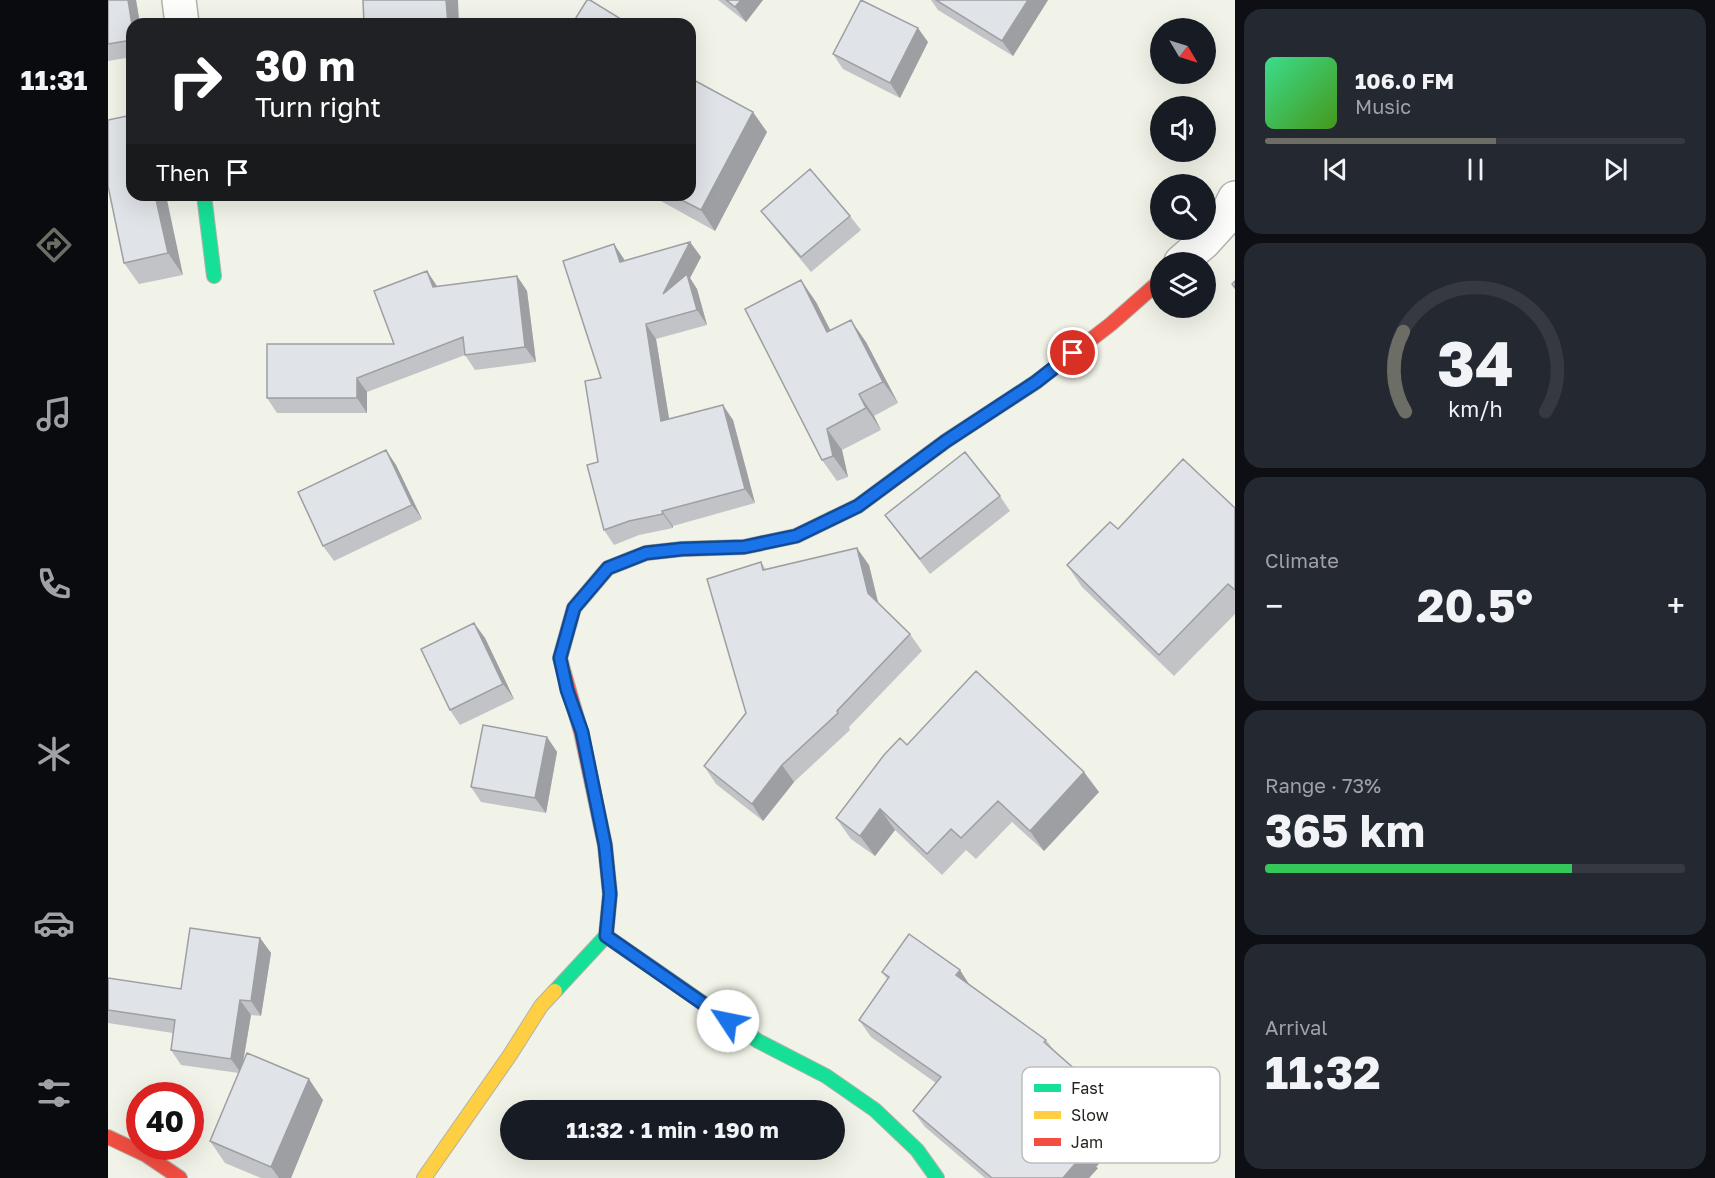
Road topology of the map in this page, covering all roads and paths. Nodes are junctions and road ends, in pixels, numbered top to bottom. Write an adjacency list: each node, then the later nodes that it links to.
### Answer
1 (179, 0): 2 (street)
2 (181, 18)
3 (1235, 198): 6 (street)
4 (205, 201): 8 (street)
5 (1235, 225): 7 (street)
6 (1193, 252)
7 (1194, 252)
8 (214, 276)
9 (1150, 290): 10 (street)
10 (606, 936): 13 (street); 14 (street)
11 (108, 1137): 12 (street)
12 (180, 1178)
13 (424, 1178)
14 (937, 1178)

